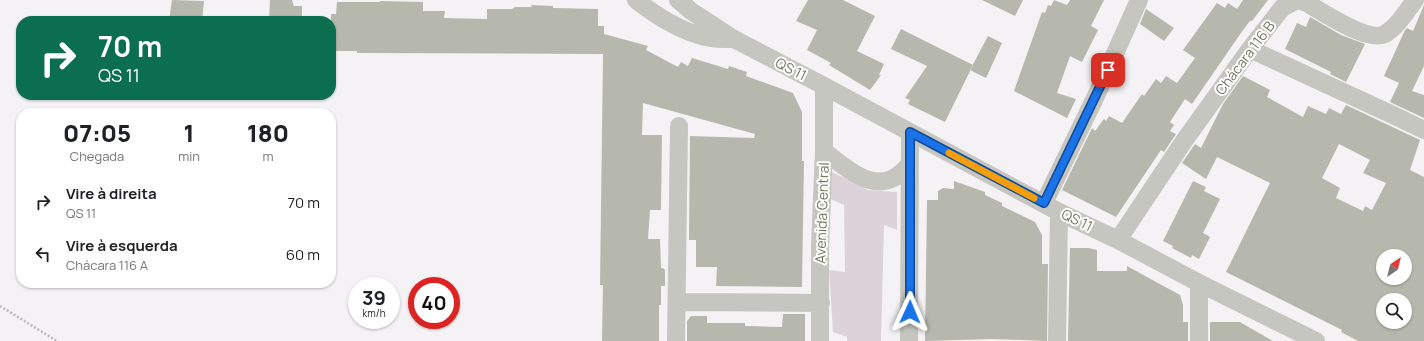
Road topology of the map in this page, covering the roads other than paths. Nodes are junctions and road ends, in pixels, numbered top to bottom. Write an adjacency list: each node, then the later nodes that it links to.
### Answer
1 (636, 0): 5 (street, QS 11)
2 (678, 0): 5 (street, QS 11)
3 (1140, 0): 13 (street)
4 (1417, 6): 6 (street, Chácara 116 B)
5 (734, 39): 7 (street, QS 11)
6 (1250, 49): 9 (street); 15 (street, Chácara 116 B)
7 (824, 86): 10 (street, QS 11); 11 (street, Avenida Central)
8 (679, 126): 17 (street)
9 (1424, 130)
10 (910, 132): 12 (street); 13 (street, QS 11)
11 (824, 151): 12 (street); 18 (street, Avenida Central)
12 (910, 163): 21 (street)
13 (1044, 203): 14 (street, QS 11)
14 (1059, 212): 15 (street, QS 11); 22 (street)
15 (1118, 240): 16 (street, QS 11)
16 (1199, 284): 23 (street); 24 (street, QS 11)
17 (677, 302): 18 (street); 19 (street)
18 (821, 303): 20 (street, Avenida Central)
19 (676, 341)
20 (820, 341)
21 (909, 341)
22 (1057, 341)
23 (1199, 341)
24 (1316, 341)

